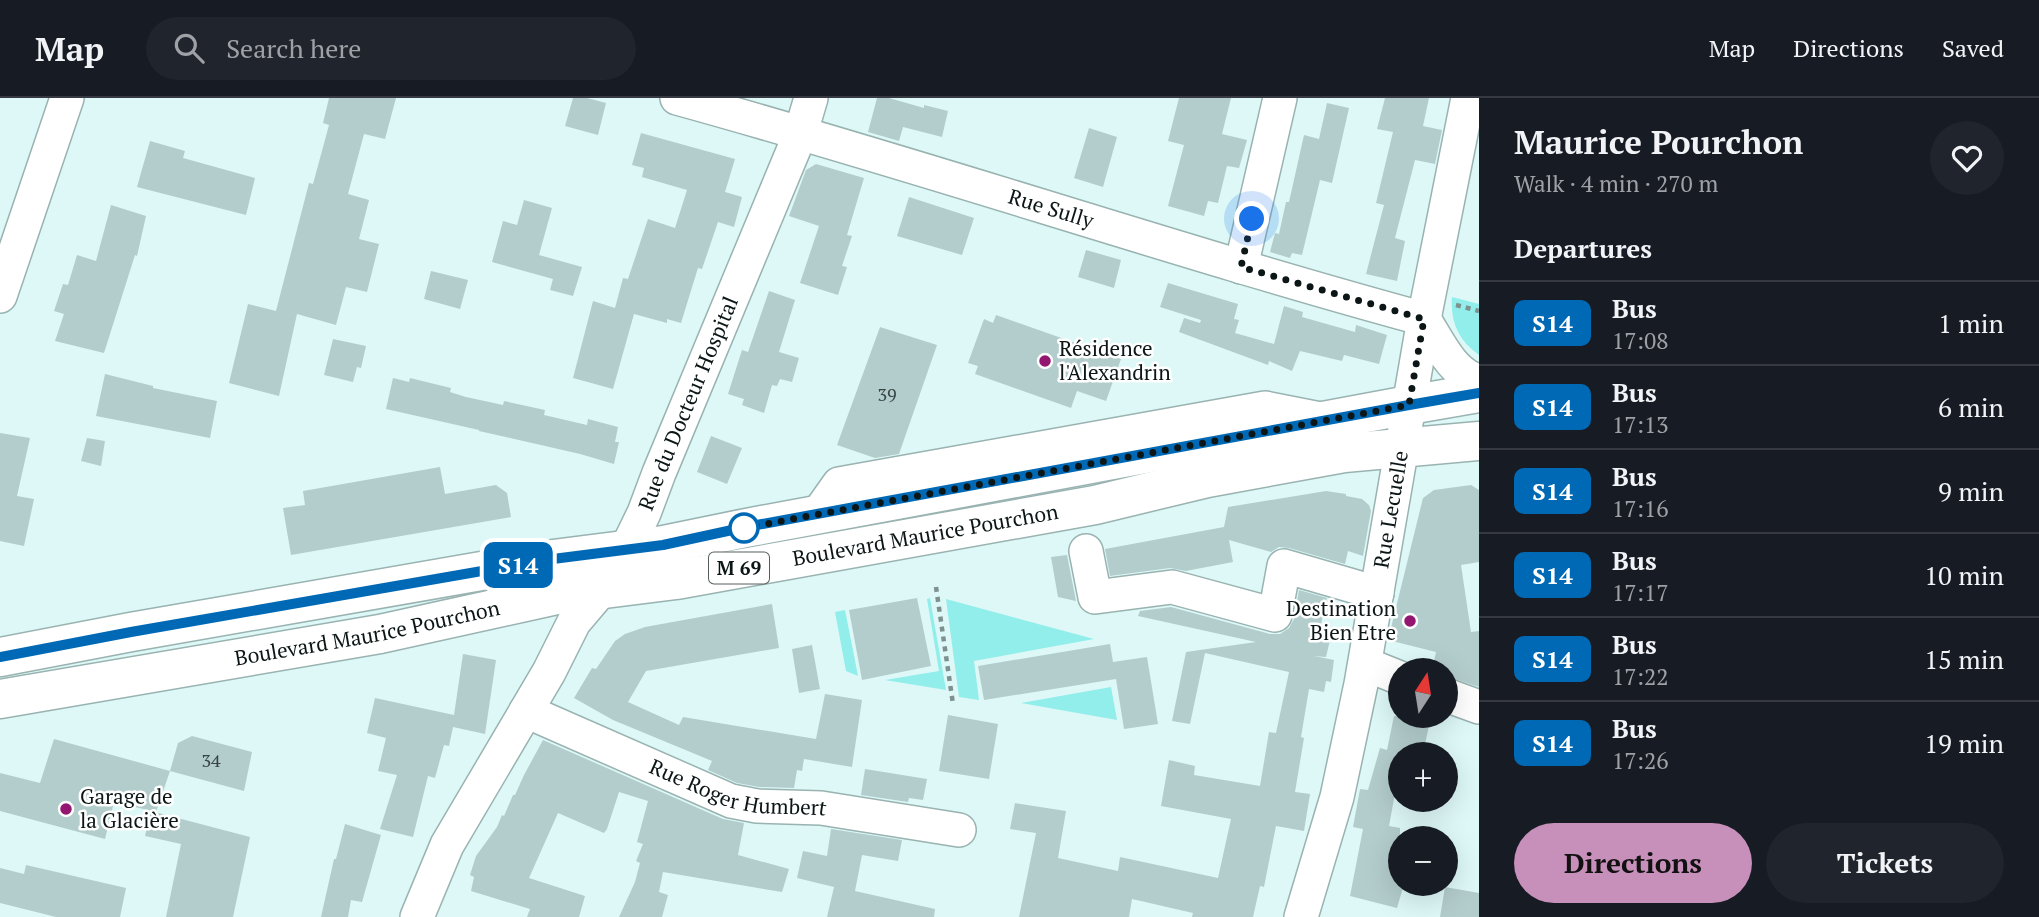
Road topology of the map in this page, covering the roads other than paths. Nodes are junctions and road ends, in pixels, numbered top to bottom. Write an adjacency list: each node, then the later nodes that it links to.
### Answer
1 (67, 98): 8 (street)
2 (677, 98): 6 (street, Rue Sully)
3 (811, 98): 6 (street, Rue du Docteur Hospital)
4 (1280, 98): 7 (street)
5 (1470, 111): 9 (street, Rue Lecuelle)
6 (801, 132): 7 (street, Rue Sully); 15 (street, Rue du Docteur Hospital)
7 (1241, 267): 9 (street, Rue Sully)
8 (0, 296)
9 (1424, 319): 10 (street); 12 (street, Rue Lecuelle)
10 (1479, 381)
11 (1479, 393): 12 (main road, Boulevard Maurice Pourchon / M 69)
12 (1409, 405): 14 (street, Rue Lecuelle); 15 (main road, Boulevard Maurice Pourchon / M 69)
13 (1479, 441): 14 (main road, Boulevard Maurice Pourchon / M 69)
14 (1402, 449): 17 (main road, Boulevard Maurice Pourchon / M 69); 18 (street, Rue Lecuelle)
15 (627, 548): 17 (street, Rue du Docteur Hospital); 19 (main road, Boulevard Maurice Pourchon / M 69)
16 (1086, 551): 18 (street)
17 (602, 590): 22 (main road, Boulevard Maurice Pourchon / M 69); 25 (street, Rue du Docteur Hospital)
18 (1377, 593): 20 (street, Rue Lecuelle)
19 (0, 657)
20 (1365, 664): 21 (street); 28 (street, Rue Lecuelle)
21 (1388, 673)
22 (0, 699)
23 (1458, 699): 24 (street)
24 (1479, 707)
25 (526, 711): 26 (street, Rue Roger Humbert); 27 (street, Rue du Docteur Hospital)
26 (958, 830)
27 (417, 917)
28 (1301, 917)

